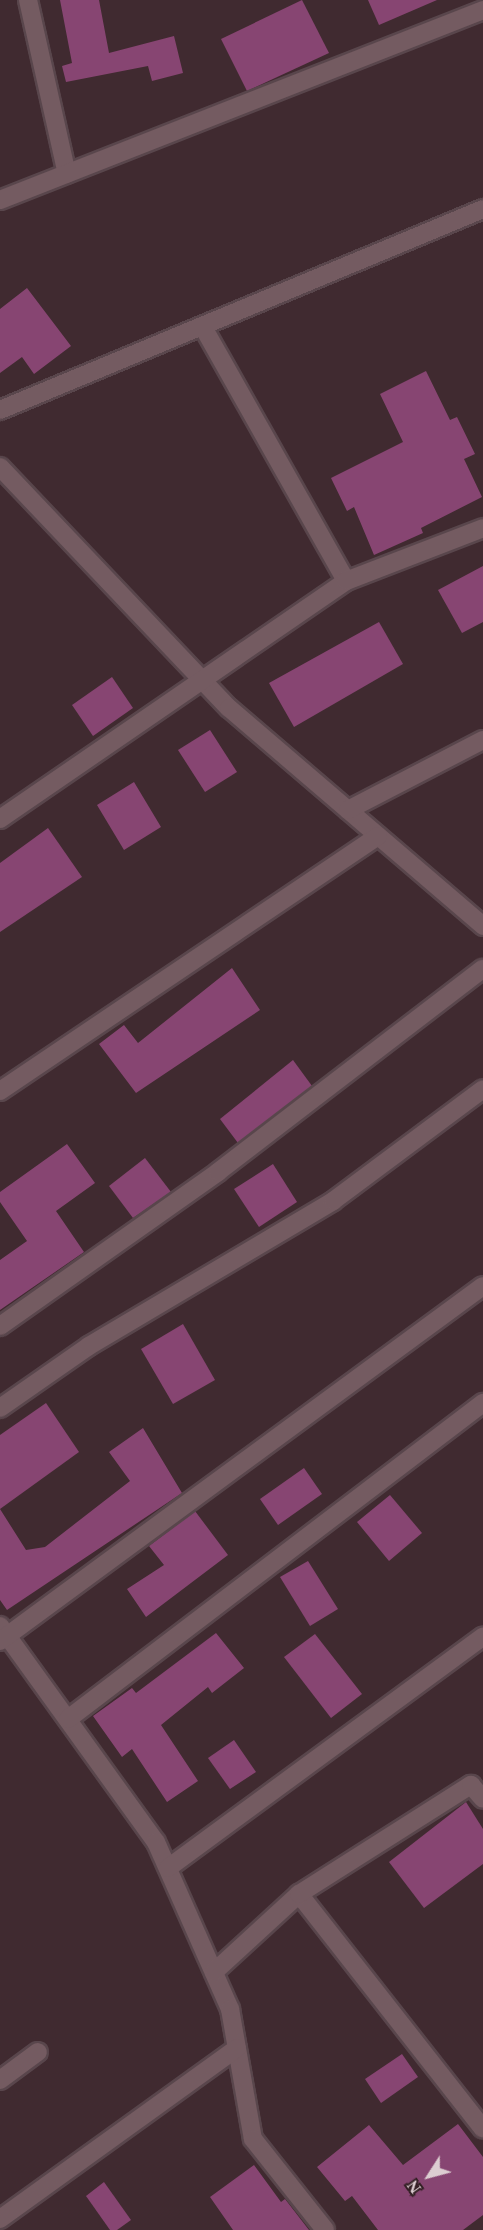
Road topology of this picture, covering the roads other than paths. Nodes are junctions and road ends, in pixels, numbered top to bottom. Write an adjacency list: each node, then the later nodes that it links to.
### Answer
1 (28, 0): 3 (street)
2 (483, 10): 3 (street)
3 (67, 174): 4 (street)
4 (0, 200)
5 (483, 209): 6 (street)
6 (203, 327): 7 (street); 10 (street)
7 (0, 410)
8 (0, 467): 11 (street)
9 (483, 528): 10 (street)
10 (346, 581): 11 (street)
11 (202, 680): 13 (street); 14 (street)
12 (483, 740): 13 (street)
13 (348, 810): 15 (street)
14 (0, 819)
15 (378, 836): 16 (street); 20 (street)
16 (475, 909): 17 (street)
17 (483, 926)
18 (483, 969): 22 (street)
19 (483, 1089): 24 (street)
20 (0, 1091)
21 (483, 1286): 25 (street)
22 (0, 1326)
23 (483, 1403): 27 (street)
24 (0, 1408)
25 (2, 1634): 27 (street)
26 (483, 1637): 29 (street)
27 (68, 1719): 29 (street)
28 (483, 1799): 30 (street)
29 (168, 1868): 31 (street)
30 (299, 1894): 31 (street); 35 (street)
31 (214, 1972): 32 (street)
32 (237, 2048): 36 (street); 37 (street)
33 (38, 2052): 34 (street)
34 (0, 2080)
35 (483, 2129)
36 (0, 2219)
37 (325, 2230)

